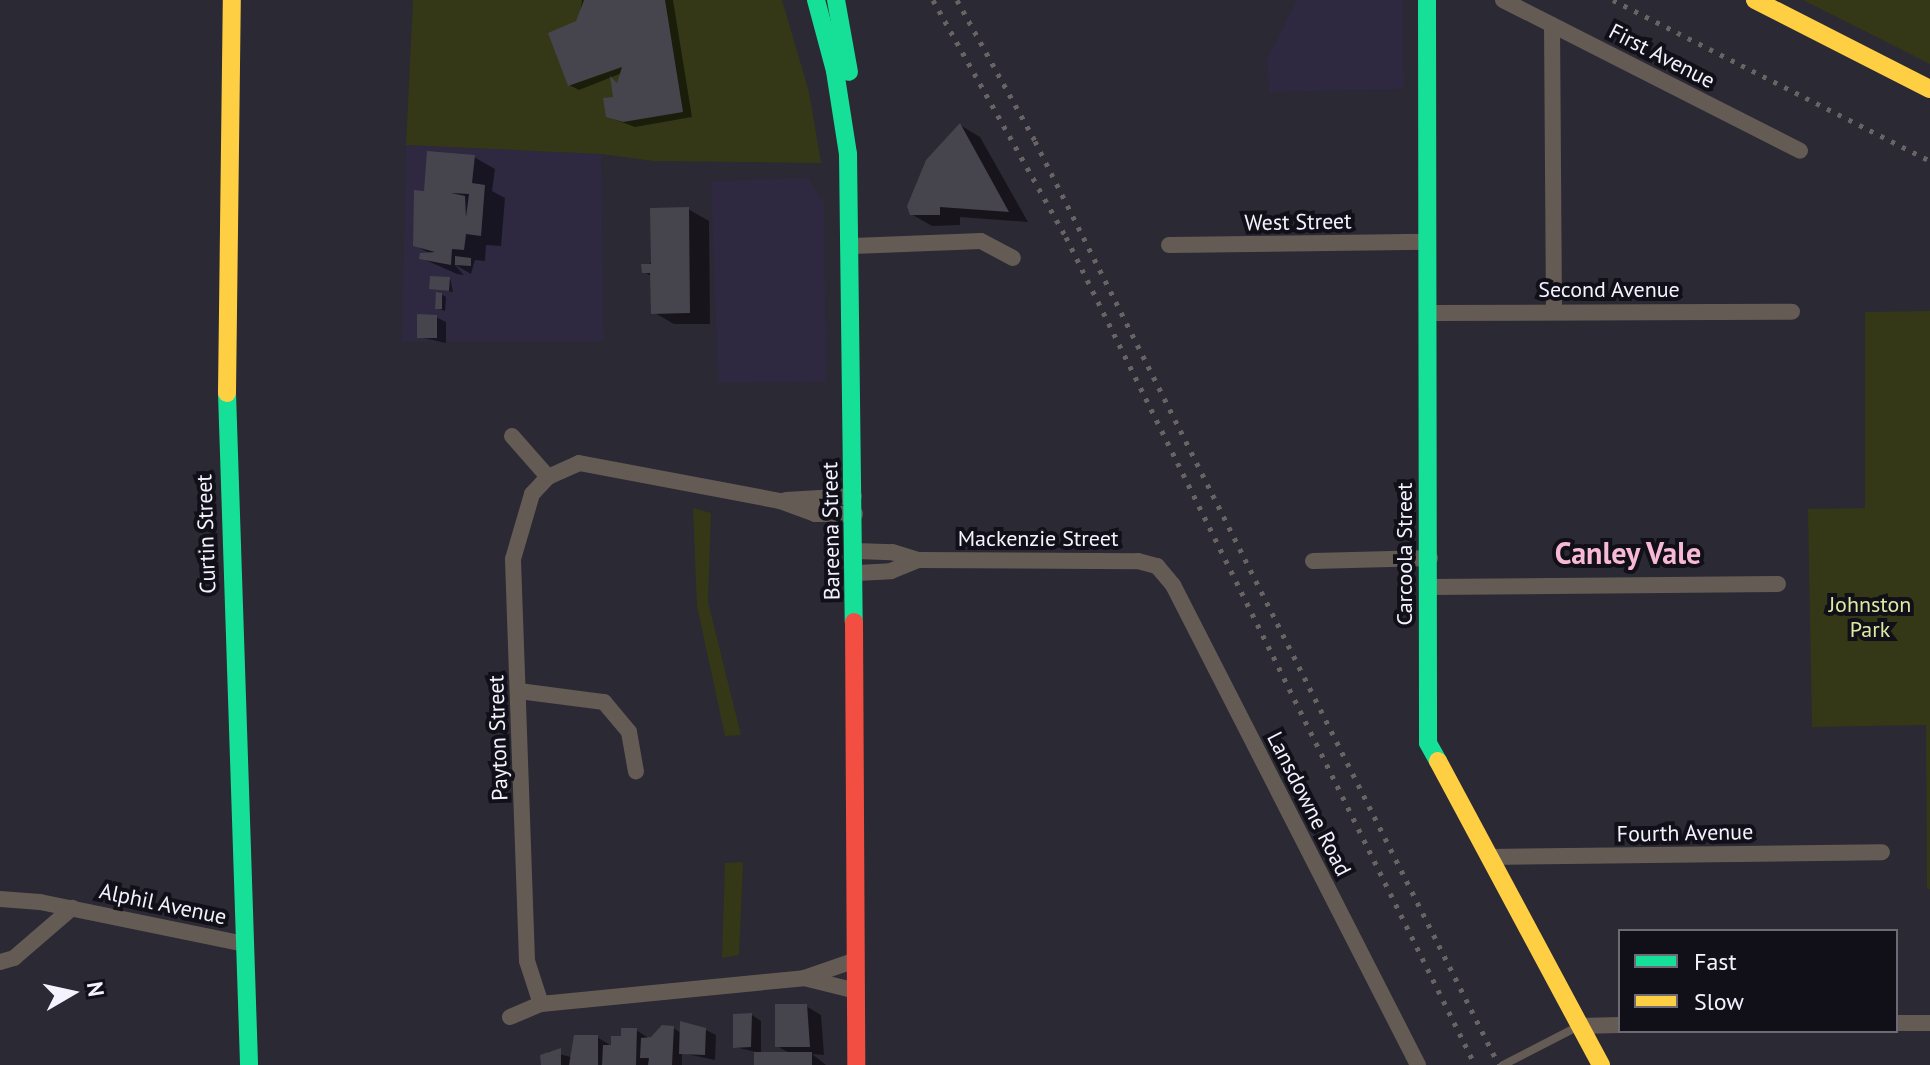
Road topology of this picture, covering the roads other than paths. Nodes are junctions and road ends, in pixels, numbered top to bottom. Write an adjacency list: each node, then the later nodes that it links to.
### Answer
1 (232, 0): 35 (street, Curtin Street)
2 (816, 0): 10 (street, Bareena Street)
3 (836, 0): 10 (street)
4 (1427, 0): 11 (street, Carcoola Street)
5 (1503, 0): 7 (street, First Avenue)
6 (1755, 0): 8 (street)
7 (1552, 25): 9 (street, First Avenue); 15 (street)
8 (1923, 85)
9 (1800, 151)
10 (849, 168): 13 (street, Bareena Street)
11 (1427, 242): 12 (street, West Street); 17 (street, Carcoola Street)
12 (1169, 245)
13 (853, 246): 14 (street); 20 (street, Bareena Street)
14 (1013, 258)
15 (1554, 312): 16 (street, Second Avenue); 17 (street, Second Avenue)
16 (1792, 312)
17 (1427, 313): 22 (street, Carcoola Street)
18 (512, 436): 19 (street)
19 (548, 477): 20 (street); 29 (street, Payton Street)
20 (854, 505): 21 (street, Bareena Street)
21 (856, 551): 23 (street, Mackenzie Street); 26 (street, Bareena Street)
22 (1430, 558): 24 (street); 28 (street, Carcoola Street)
23 (918, 560): 25 (street, Mackenzie Street); 26 (street, Mackenzie Street)
24 (1313, 561)
25 (1157, 566): 48 (street, Lansdowne Road)
26 (857, 573): 36 (street, Bareena Street)
27 (1778, 584): 28 (street)
28 (1430, 587): 32 (street, Carcoola Street)
29 (519, 691): 30 (street); 40 (street, Payton Street)
30 (636, 771)
31 (1882, 852): 32 (street, Fourth Avenue)
32 (1489, 857): 45 (street, Carcoola Street)
33 (0, 899): 34 (street, Alphil Avenue)
34 (72, 908): 35 (street, Alphil Avenue); 37 (street, Alphil Avenue)
35 (245, 944): 46 (street, Curtin Street)
36 (856, 960): 38 (street); 39 (street, Bareena Street)
37 (0, 962)
38 (804, 978): 39 (street); 40 (street)
39 (856, 991): 47 (street, Bareena Street)
40 (541, 1004): 41 (street)
41 (510, 1017)
42 (1898, 1023): 43 (street)
43 (1930, 1023)
44 (1618, 1025): 45 (street)
45 (1580, 1026): 49 (lane); 50 (street, Carcoola Street)
46 (249, 1065)
47 (856, 1065)
48 (1418, 1065)
49 (1503, 1065)
50 (1601, 1065)

